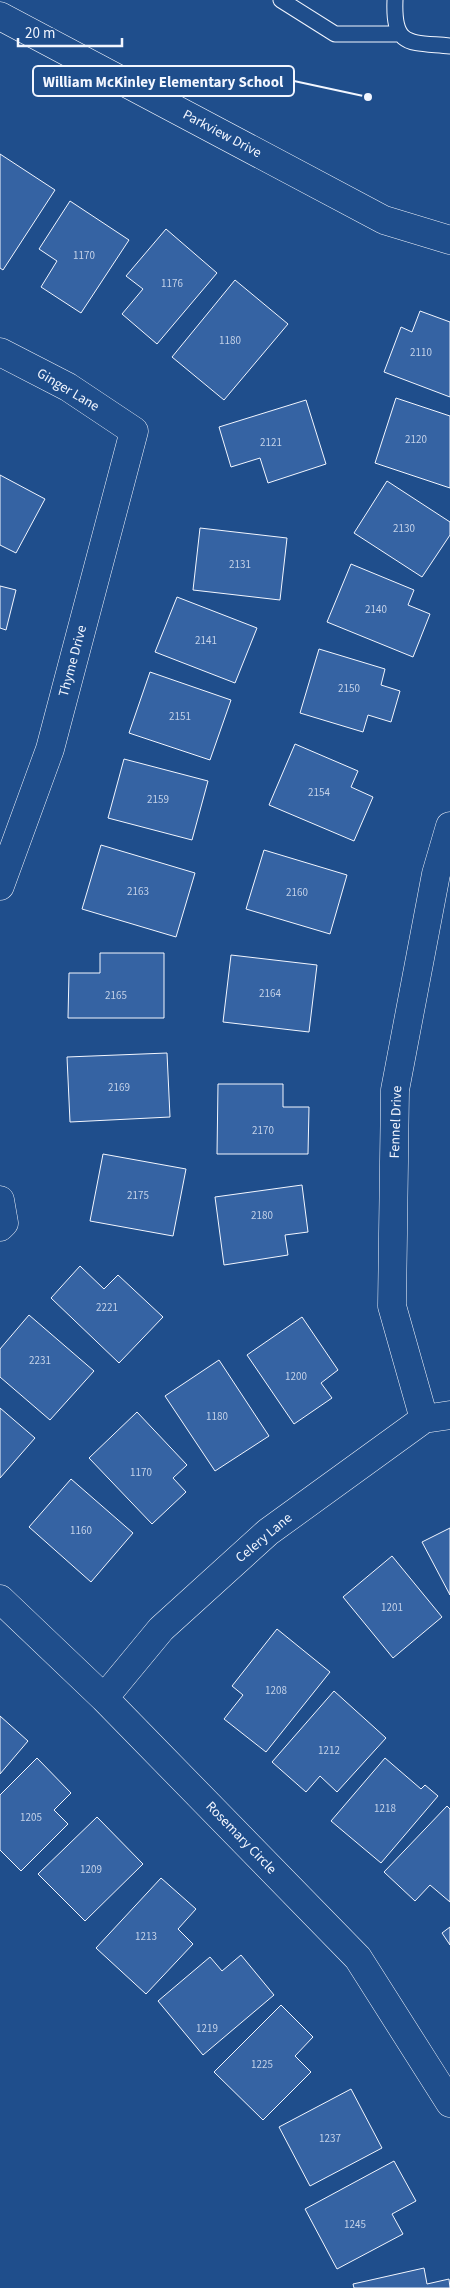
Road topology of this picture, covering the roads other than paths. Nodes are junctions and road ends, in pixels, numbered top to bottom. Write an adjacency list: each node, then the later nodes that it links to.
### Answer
1 (281, 0): 4 (lane)
2 (395, 0): 4 (lane)
3 (0, 16): 6 (street, Parkview Drive)
4 (399, 34): 5 (lane)
5 (450, 46)
6 (450, 240)
7 (0, 352): 8 (street, Ginger Lane)
8 (134, 431): 10 (street, Thyme Drive)
9 (450, 826): 14 (street, Fennel Drive)
10 (0, 886)
11 (0, 1200): 12 (street)
12 (0, 1227)
13 (450, 1415): 14 (street, Celery Lane)
14 (424, 1419): 16 (street, Celery Lane)
15 (0, 1599): 16 (street, Rosemary Circle)
16 (104, 1698): 17 (street, Rosemary Circle)
17 (450, 2103)

